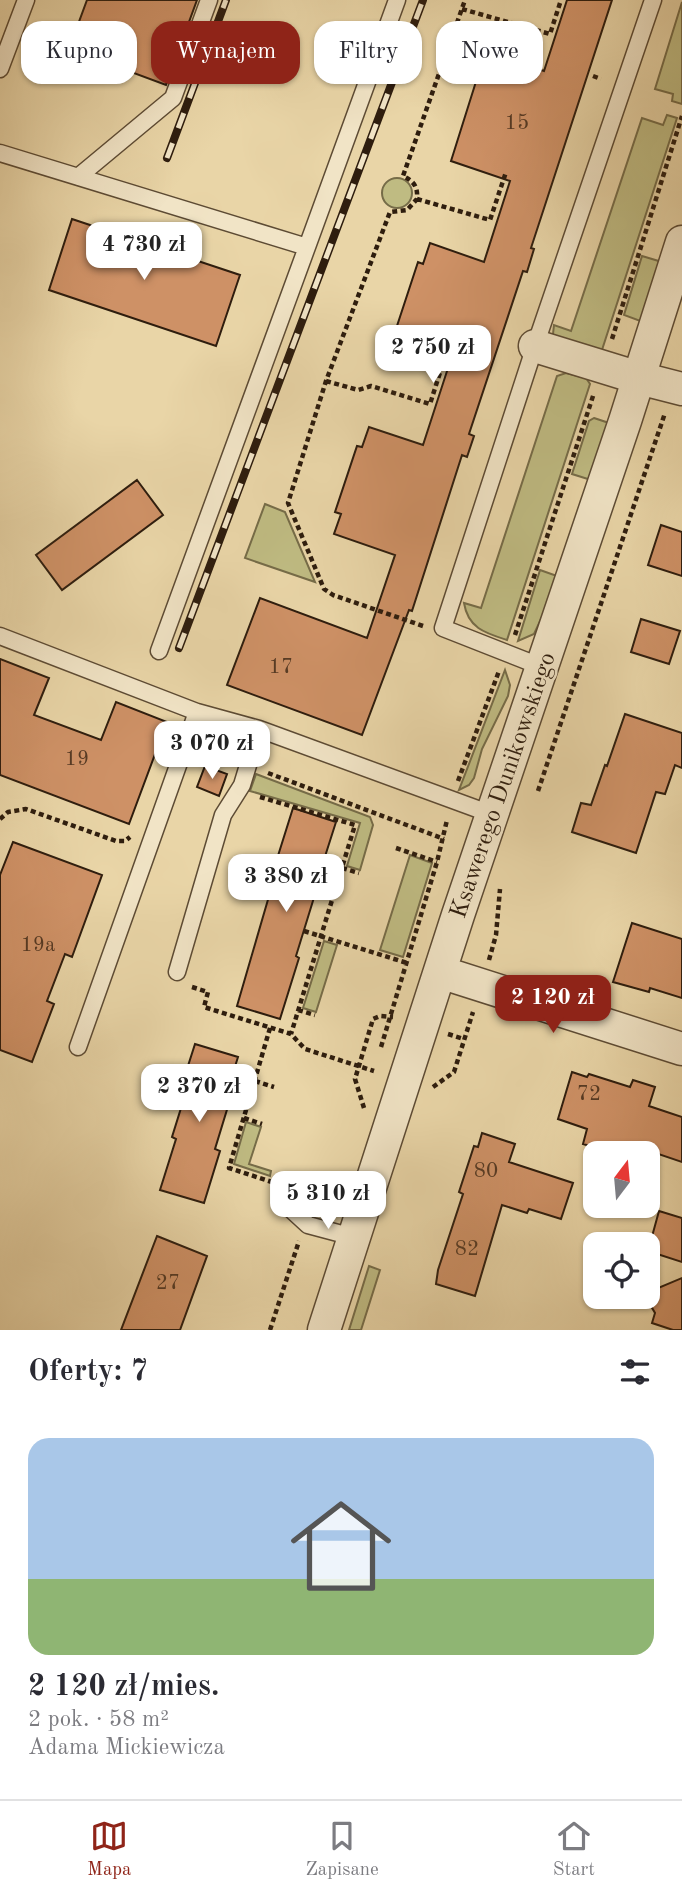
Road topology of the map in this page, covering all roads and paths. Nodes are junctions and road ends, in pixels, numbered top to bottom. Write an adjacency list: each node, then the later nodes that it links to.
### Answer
1 (26, 0): 8 (lane)
2 (209, 0): 13 (lane)
3 (397, 0): 16 (lane)
4 (465, 0): 7 (path)
5 (561, 0): 7 (path)
6 (653, 0): 17 (lane)
7 (462, 9): 14 (path)
8 (0, 69)
9 (593, 76): 10 (path)
10 (601, 79)
11 (0, 153): 13 (lane)
12 (506, 172): 14 (path)
13 (78, 177): 16 (lane)
14 (417, 199): 20 (path)
15 (682, 242): 19 (street, Ksawerego Dunikowskiego)
16 (307, 247): 24 (lane)
17 (535, 346): 19 (street); 25 (lane)
18 (444, 360): 20 (path)
19 (639, 378): 21 (street); 25 (street, Ksawerego Dunikowskiego)
20 (326, 381): 22 (path)
21 (674, 398): 31 (path)
22 (423, 633)
23 (0, 636): 27 (lane)
24 (159, 651)
25 (542, 667): 34 (street, Ksawerego Dunikowskiego)
26 (500, 669): 33 (path)
27 (197, 712): 28 (lane); 29 (lane)
28 (259, 729): 30 (lane); 33 (lane)
29 (187, 743): 30 (path); 52 (lane)
30 (248, 766): 37 (path); 46 (lane)
31 (538, 791)
32 (249, 793): 40 (path)
33 (451, 800): 34 (lane); 37 (path)
34 (491, 814): 45 (street, Ksawerego Dunikowskiego)
35 (0, 819): 36 (path)
36 (133, 830)
37 (444, 839): 39 (path)
38 (396, 848): 39 (path)
39 (438, 862): 44 (path)
40 (342, 868): 41 (path); 43 (path)
41 (359, 873)
42 (304, 931): 43 (path)
43 (321, 936): 44 (path); 47 (path)
44 (407, 964): 54 (path)
45 (440, 972): 53 (street); 66 (street, Ksawerego Dunikowskiego)
46 (181, 978): 50 (path)
47 (298, 1010): 48 (path); 51 (path)
48 (315, 1015)
49 (373, 1019): 56 (path)
50 (270, 1028): 51 (path); 58 (path)
51 (291, 1034): 56 (path)
52 (78, 1047)
53 (682, 1049)
54 (380, 1051)
55 (377, 1061): 57 (path)
56 (359, 1066): 57 (path); 62 (path)
57 (374, 1071): 59 (path)
58 (255, 1081): 60 (path); 63 (path)
59 (371, 1083)
60 (274, 1087)
61 (367, 1095): 62 (path)
62 (363, 1107): 64 (path); 66 (path)
63 (244, 1118): 65 (path); 68 (path)
64 (360, 1119)
65 (262, 1124)
66 (382, 1149): 73 (street, Ksawerego Dunikowskiego)
67 (346, 1166): 70 (path)
68 (276, 1183)
69 (299, 1189): 70 (path)
70 (321, 1195): 72 (path)
71 (284, 1202): 72 (lane)
72 (308, 1226): 73 (lane); 74 (path)
73 (353, 1237): 75 (street, Ksawerego Dunikowskiego)
74 (270, 1330)
75 (324, 1330)

